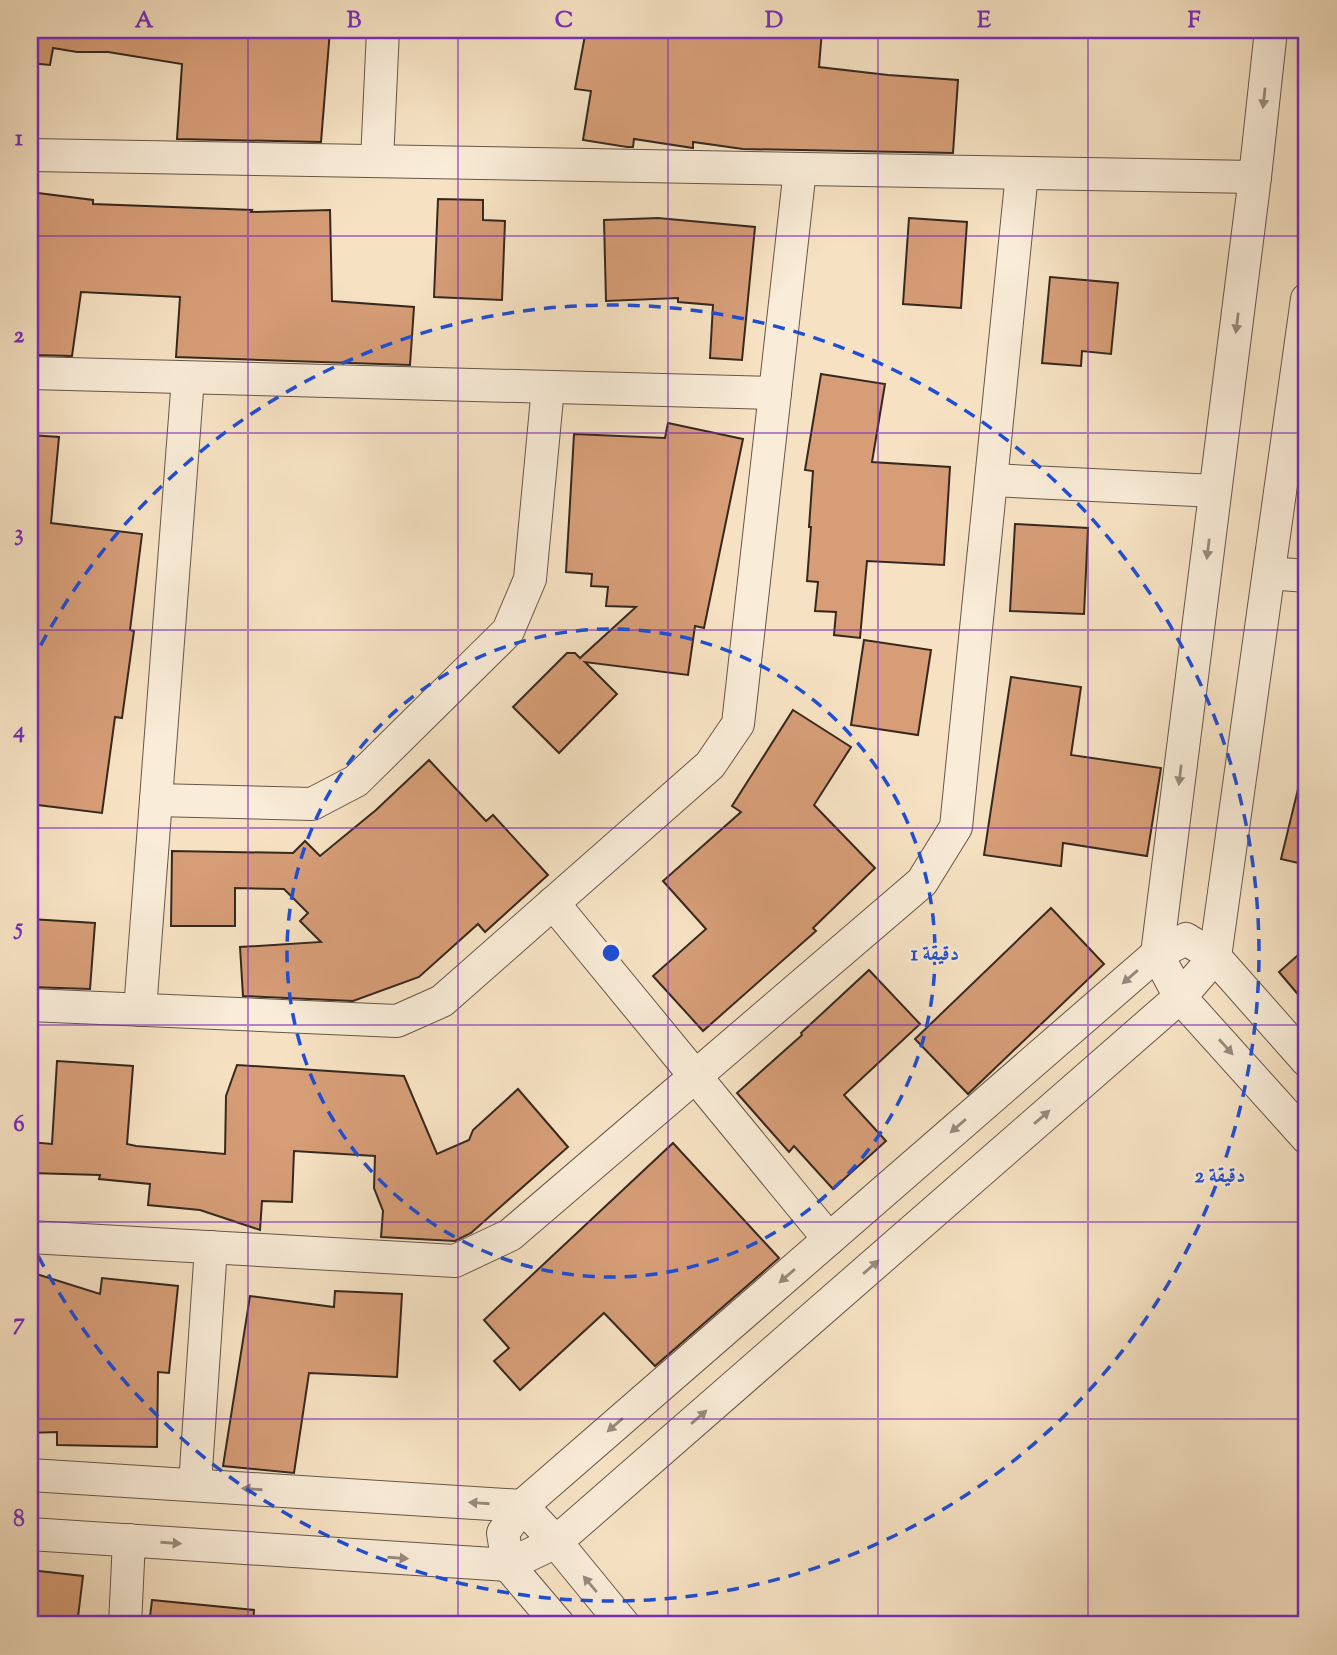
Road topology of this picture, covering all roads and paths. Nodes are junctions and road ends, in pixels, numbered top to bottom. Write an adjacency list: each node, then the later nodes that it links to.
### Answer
1 (383, 30): 4 (street)
2 (1271, 30): 7 (street, one-way to 7)
3 (30, 155): 4 (street)
4 (377, 161): 5 (street)
5 (800, 169): 6 (street); 12 (street)
6 (1022, 173): 7 (street); 13 (street)
7 (1255, 177): 14 (street, one-way to 14)
8 (1307, 299): 15 (street)
9 (30, 373): 10 (street)
10 (188, 378): 11 (street); 17 (street)
11 (548, 387): 12 (street); 17 (street)
12 (775, 393): 18 (street)
13 (991, 480): 14 (street); 25 (street)
14 (1215, 491): 19 (street, one-way to 19)
15 (1269, 573): 16 (street); 20 (street)
16 (1307, 576)
17 (156, 800): 23 (street)
18 (553, 903): 23 (street); 25 (street)
19 (1157, 954): 20 (street); 21 (street); 28 (street, one-way to 28)
20 (1215, 957): 21 (street); 24 (street)
21 (1180, 996): 26 (street, one-way to 26); 35 (street, one-way to 21)
22 (30, 1005): 23 (street)
23 (140, 1010)
24 (1307, 1061)
25 (695, 1076): 28 (street); 29 (street)
26 (1307, 1138)
27 (30, 1237): 29 (street)
28 (829, 1239): 32 (street, one-way to 32)
29 (211, 1247): 31 (street)
30 (30, 1475): 31 (street)
31 (195, 1485): 32 (street, one-way to 31)
32 (522, 1506): 35 (street); 36 (street)
33 (30, 1534): 34 (street)
34 (129, 1540): 36 (street, one-way to 36); 37 (street)
35 (556, 1542): 36 (street); 39 (street, one-way to 35)
36 (509, 1565): 38 (street)
37 (125, 1625)
38 (559, 1625)
39 (624, 1625)

